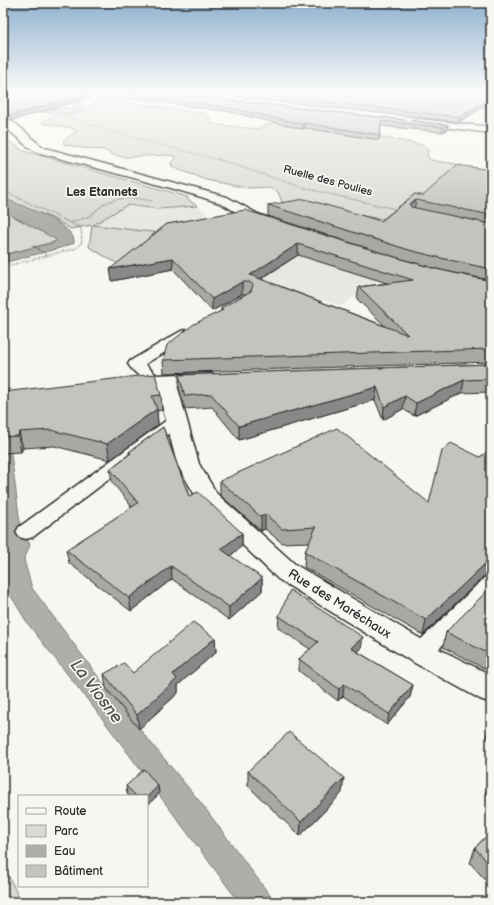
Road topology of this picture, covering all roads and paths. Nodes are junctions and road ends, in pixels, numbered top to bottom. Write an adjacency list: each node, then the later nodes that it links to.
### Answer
1 (22, 135): 7 (street)
2 (125, 135): 5 (path, Ruelle des Poulies)
3 (3, 187): 6 (path)
4 (157, 202): 6 (path)
5 (399, 210)
6 (71, 222): 9 (path)
7 (283, 227)
8 (32, 245): 9 (path)
9 (47, 256): 10 (path)
10 (3, 267)
11 (200, 326): 13 (lane)
12 (228, 379): 13 (street)
13 (161, 381): 15 (street); 17 (street, Rue des Maréchaux)
14 (3, 383): 16 (path)
15 (110, 387)
16 (16, 397)
17 (177, 420): 18 (lane); 20 (street, Rue des Maréchaux)
18 (26, 532)
19 (491, 583): 20 (lane)
20 (421, 653): 21 (street, Rue des Maréchaux)
21 (491, 690)

